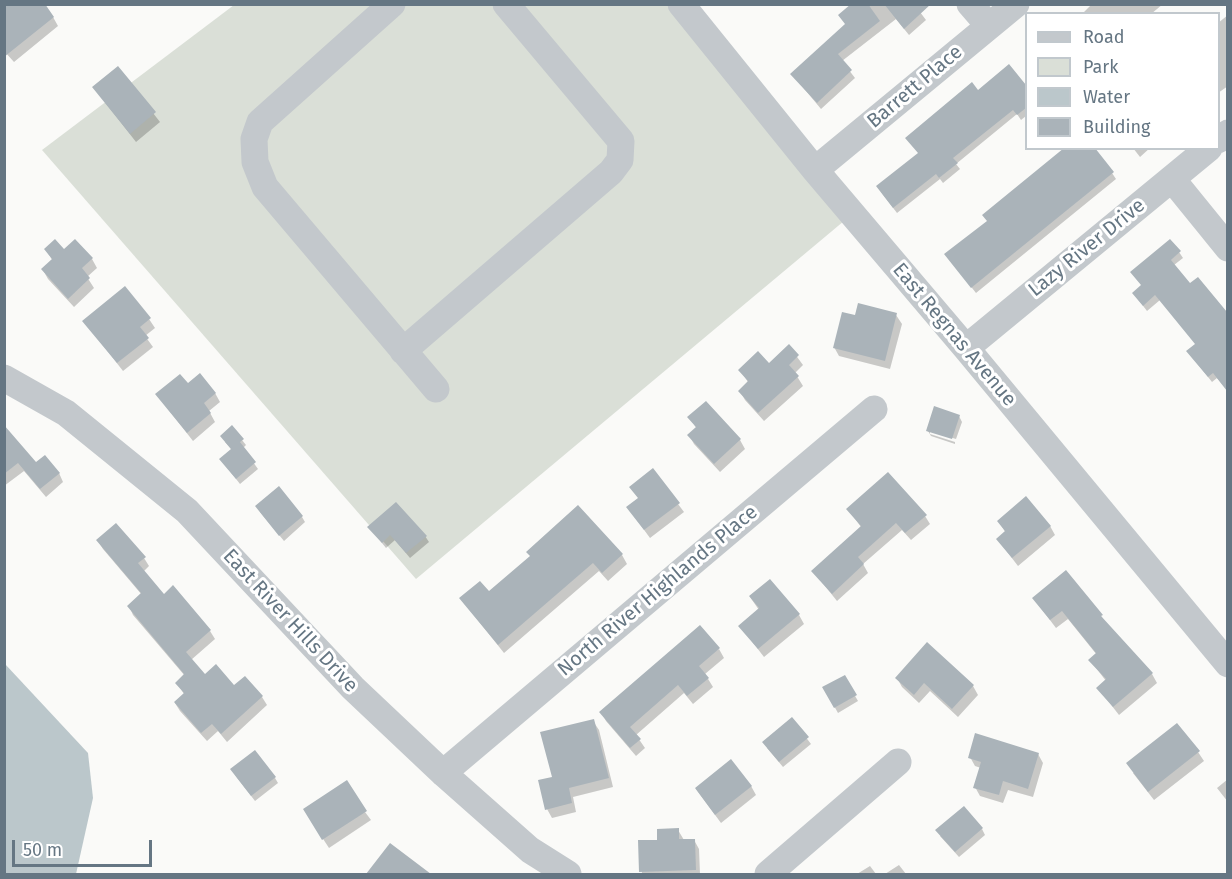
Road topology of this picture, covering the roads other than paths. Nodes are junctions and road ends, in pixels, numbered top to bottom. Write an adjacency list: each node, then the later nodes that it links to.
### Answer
1 (392, 4): 12 (street)
2 (506, 4): 12 (street)
3 (681, 4): 8 (street, East Regnas Avenue)
4 (970, 4): 6 (street)
5 (1016, 4): 6 (street, Barrett Place)
6 (988, 26): 8 (street, Barrett Place)
7 (1207, 150): 9 (street, Lazy River Drive)
8 (815, 170): 11 (street, East Regnas Avenue)
9 (1172, 179): 10 (street); 11 (street, Lazy River Drive)
10 (1227, 248)
11 (966, 348): 16 (street, East Regnas Avenue)
12 (404, 351): 14 (street)
13 (4, 378): 18 (street, East River Hills Drive)
14 (436, 389)
15 (874, 409): 18 (street, North River Highlands Place)
16 (1227, 664)
17 (898, 762): 20 (street)
18 (443, 773): 19 (street, East River Hills Drive)
19 (568, 874)
20 (768, 874)

